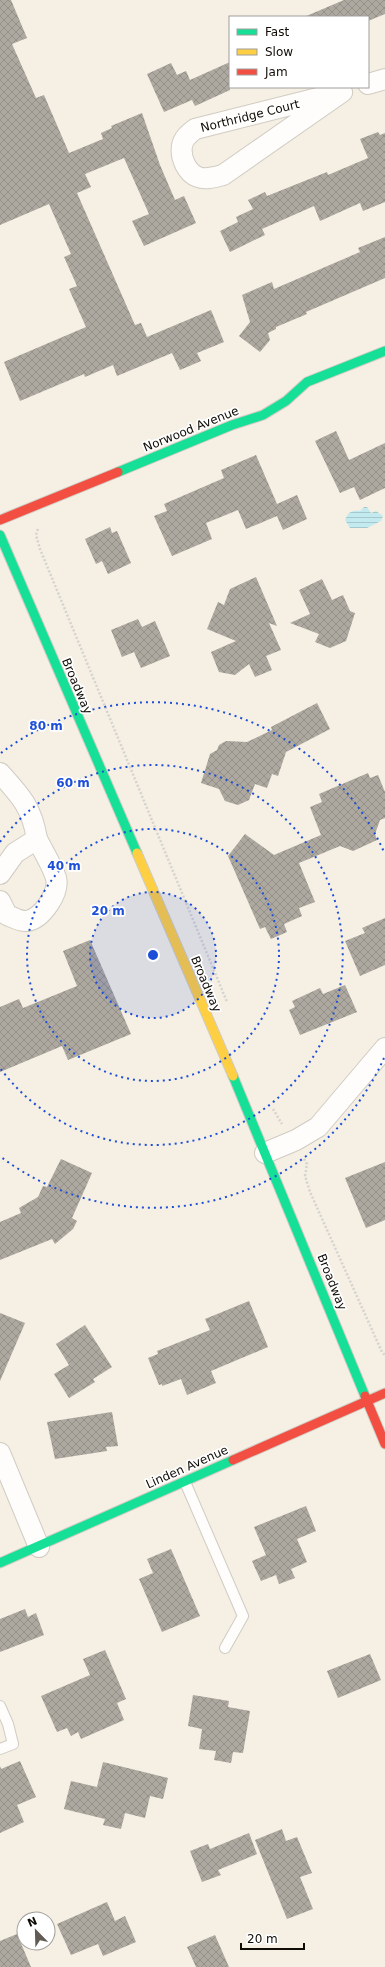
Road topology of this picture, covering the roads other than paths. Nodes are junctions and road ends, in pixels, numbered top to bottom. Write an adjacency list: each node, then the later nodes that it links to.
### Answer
1 (385, 79): 2 (street)
2 (369, 84)
3 (351, 90): 3 (street, Northridge Court)
4 (385, 351): 5 (main road, Norwood Avenue)
5 (0, 520)
6 (0, 535): 12 (main road, Broadway)
7 (0, 773): 8 (street)
8 (37, 839): 9 (street); 10 (street)
9 (0, 874)
10 (0, 901)
11 (385, 1048): 12 (street)
12 (265, 1153): 14 (main road, Broadway)
13 (385, 1394): 14 (main road, Linden Avenue)
14 (366, 1401): 15 (main road, Broadway); 17 (main road, Linden Avenue)
15 (385, 1444)
16 (0, 1453): 18 (street)
17 (185, 1482): 18 (main road, Linden Avenue); 20 (lane)
18 (39, 1547): 19 (main road, Linden Avenue)
19 (0, 1563)
20 (225, 1648)
21 (0, 1706): 22 (lane)
22 (0, 1749)

